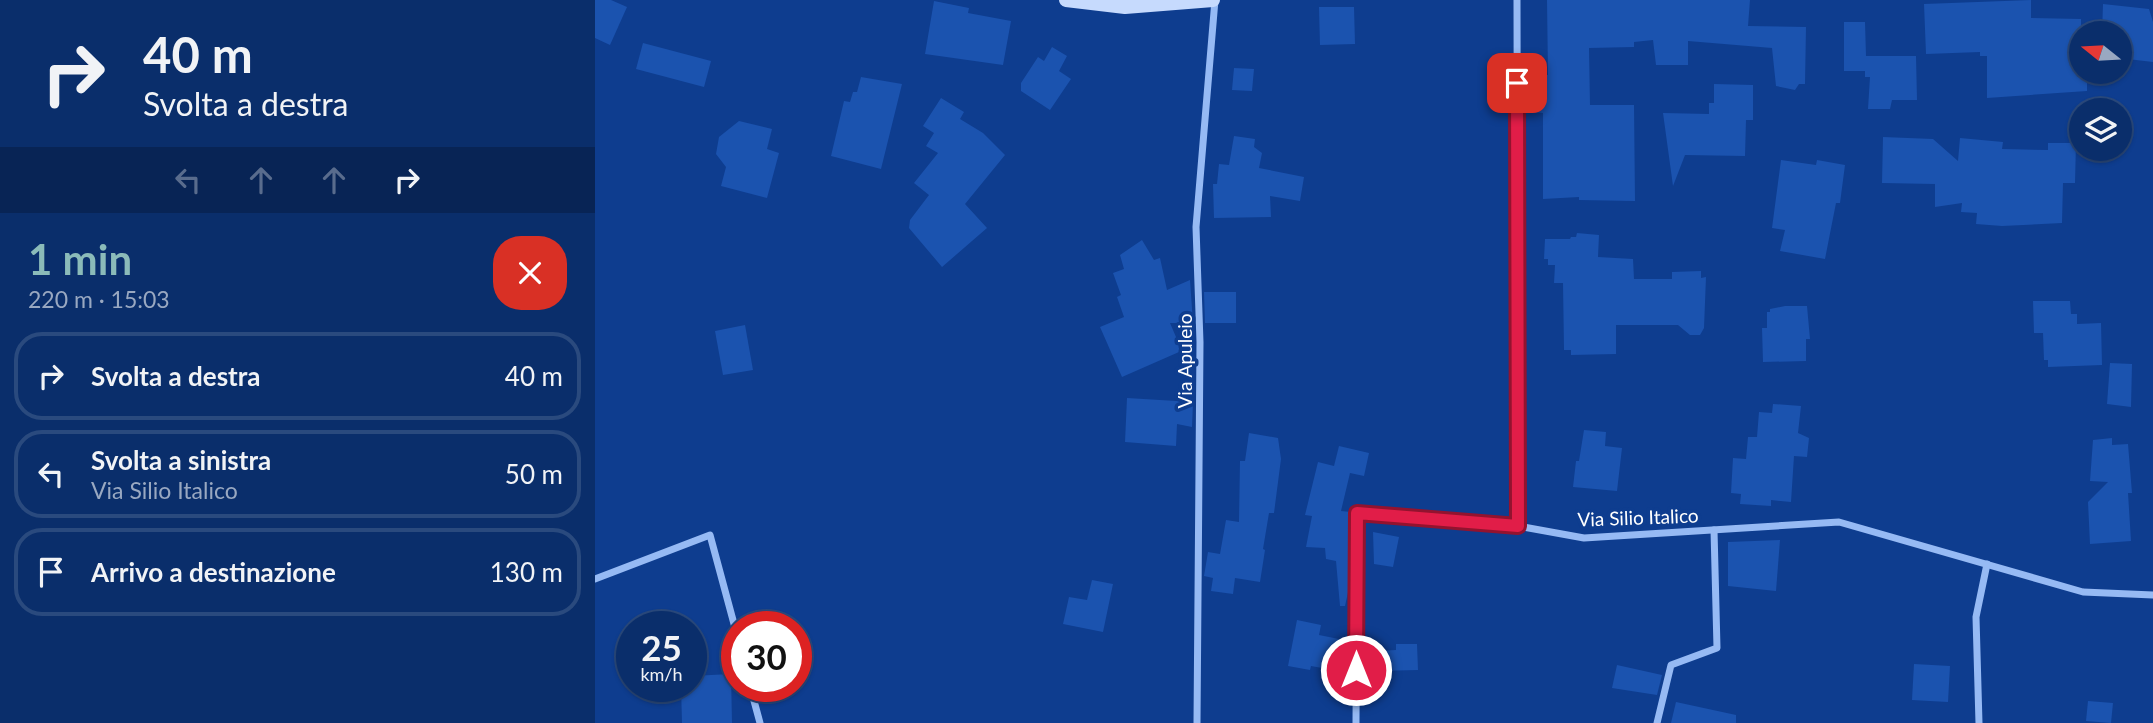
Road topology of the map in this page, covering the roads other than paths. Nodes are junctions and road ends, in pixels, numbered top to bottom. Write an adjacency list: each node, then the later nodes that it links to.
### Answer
1 (1066, 0): 2 (street)
2 (1214, 0): 12 (street, Via Apuleio)
3 (1517, 0): 4 (street)
4 (1518, 526): 5 (street, Via Silio Italico); 13 (street, Via Silio Italico)
5 (1714, 530): 6 (street, Via Silio Italico); 14 (street)
6 (1987, 564): 8 (street, Via Silio Italico); 15 (street)
7 (595, 579): 9 (street)
8 (2153, 595)
9 (731, 611)
10 (754, 702): 11 (street)
11 (760, 723)
12 (1197, 723)
13 (1356, 723)
14 (1657, 723)
15 (1979, 723)

